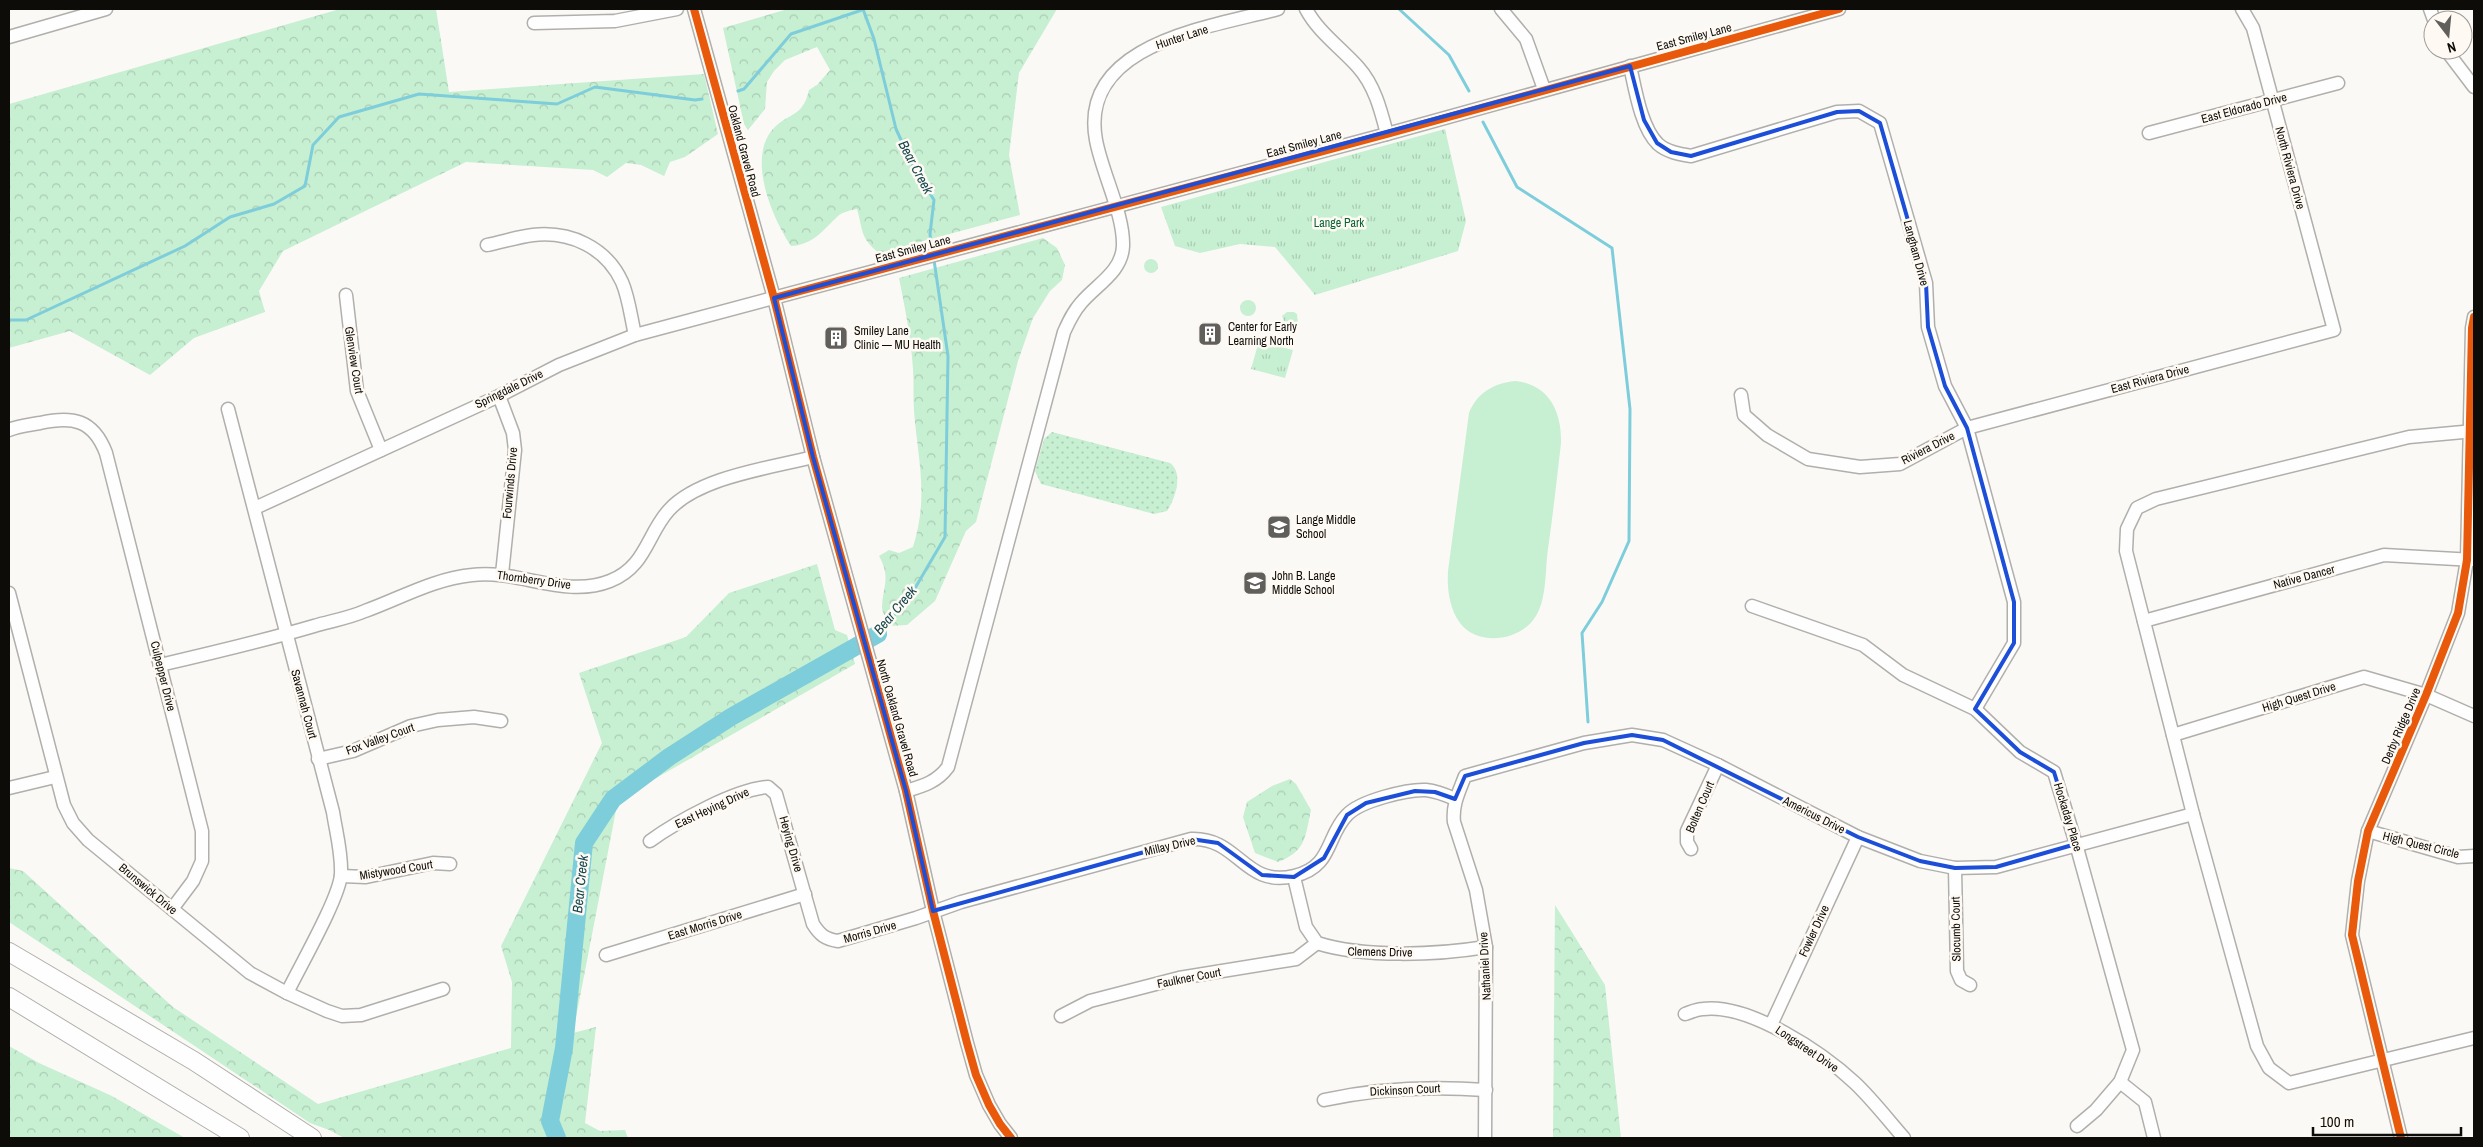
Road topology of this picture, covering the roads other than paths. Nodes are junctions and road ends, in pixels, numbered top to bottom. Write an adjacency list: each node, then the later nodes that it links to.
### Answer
1 (106, 9): 11 (street)
2 (677, 9): 10 (street)
3 (694, 9): 23 (street, Oakland Gravel Road)
4 (1278, 9): 20 (street, Hunter Lane)
5 (1306, 9): 19 (street)
6 (1501, 9): 16 (street)
7 (1839, 9): 9 (street, East Smiley Lane)
8 (2242, 9): 17 (street, North Riviera Drive)
9 (1812, 12): 13 (street, East Smiley Lane)
10 (534, 23)
11 (9, 37)
12 (2454, 60): 15 (street)
13 (1630, 66): 16 (street, East Smiley Lane); 30 (street, Langham Drive)
14 (2338, 83): 17 (street, East Eldorado Drive)
15 (2474, 87)
16 (1544, 89): 19 (street, East Smiley Lane)
17 (2271, 101): 18 (street, East Eldorado Drive); 25 (street, North Riviera Drive)
18 (2149, 133)
19 (1387, 134): 20 (street, East Smiley Lane)
20 (1114, 206): 23 (street, East Smiley Lane); 52 (street, Hunter Lane)
21 (487, 245): 26 (street)
22 (346, 296): 33 (street, Glenview Court)
23 (774, 298): 26 (street, Springdale Drive); 34 (street, North Oakland Gravel Road)
24 (2474, 317): 32 (street, Derby Ridge Drive)
25 (2334, 330): 30 (street, East Riviera Drive)
26 (635, 335): 28 (street, Springdale Drive)
27 (1741, 395): 30 (street, Riviera Drive)
28 (499, 396): 33 (street, Springdale Drive); 37 (street, Fourwinds Drive)
29 (228, 409): 35 (street, Savannah Court)
30 (1967, 428): 44 (street, Langham Drive)
31 (9, 430): 42 (street, Culpepper Drive)
32 (2473, 432): 36 (street, Derby Ridge Drive); 40 (street)
33 (380, 450): 35 (street, Springdale Drive)
34 (813, 457): 37 (street, Thornberry Drive); 52 (street, North Oakland Gravel Road)
35 (255, 508): 41 (street, Savannah Court)
36 (2471, 560): 40 (street, Native Dancer); 43 (street, Derby Ridge Drive)
37 (502, 574): 41 (street, Thornberry Drive)
38 (9, 592): 50 (street, Brunswick Drive)
39 (1752, 606): 44 (street, Hockaday Place)
40 (2144, 621): 47 (street)
41 (286, 634): 42 (street, Thornberry Drive); 48 (street, Savannah Court)
42 (160, 665): 67 (street, Culpepper Drive)
43 (2426, 695): 45 (street); 47 (street, High Quest Drive); 56 (street, Derby Ridge Drive)
44 (1975, 709): 59 (street, Hockaday Place)
45 (2474, 716)
46 (501, 721): 48 (street, Fox Valley Court)
47 (2173, 735): 55 (street)
48 (318, 759): 64 (street, Savannah Court)
49 (1718, 765): 54 (street, Americus Drive); 57 (street, Americus Drive); 60 (street, Bolten Court)
50 (55, 776): 51 (street); 67 (street, Brunswick Drive)
51 (9, 788)
52 (906, 791): 68 (street, North Oakland Gravel Road)
53 (776, 794): 58 (street, East Heying Drive); 66 (street, Heying Drive)
54 (1455, 799): 65 (street, Millay Drive); 70 (street, Nathaniel Drive)
55 (2193, 814): 59 (street, Americus Drive); 81 (street)
56 (2368, 831): 61 (street, High Quest Circle); 81 (street, Derby Ridge Drive)
57 (1858, 837): 63 (street, Americus Drive); 79 (street, Fowler Drive)
58 (650, 841)
59 (2076, 844): 63 (street, Americus Drive); 82 (street, Hockaday Place)
60 (1691, 848)
61 (2474, 856)
62 (450, 864): 64 (street, Mistywood Court)
63 (1955, 868): 73 (street, Slocumb Court)
64 (341, 876): 75 (street, Savannah Court)
65 (1294, 877): 68 (street, Millay Drive); 69 (street)
66 (805, 894): 68 (street, Morris Drive); 72 (street, East Morris Drive)
67 (172, 909): 75 (street, Brunswick Drive)
68 (933, 912): 88 (street, North Oakland Gravel Road)
69 (1317, 944): 70 (street, Clemens Drive); 78 (street, Faulkner Court)
70 (1486, 947): 83 (street, Nathaniel Drive)
71 (9, 952): 87 (highway)
72 (606, 955)
73 (1970, 985)
74 (443, 989): 75 (street, Brunswick Drive)
75 (287, 993)
76 (9, 997): 86 (highway)
77 (1685, 1014): 79 (street, Longstreet Drive)
78 (1061, 1016)
79 (1771, 1025): 90 (street, Longstreet Drive)
80 (2474, 1038): 81 (street)
81 (2382, 1062): 92 (street, Derby Ridge Drive)
82 (2120, 1082): 85 (street, Hockaday Place); 91 (street)
83 (1486, 1090): 84 (street, Dickinson Court); 89 (street, Nathaniel Drive)
84 (1324, 1100)
85 (2077, 1126)
86 (240, 1138)
87 (312, 1138)
88 (1011, 1138)
89 (1485, 1138)
90 (1904, 1138)
91 (2154, 1138)
92 (2401, 1138)

